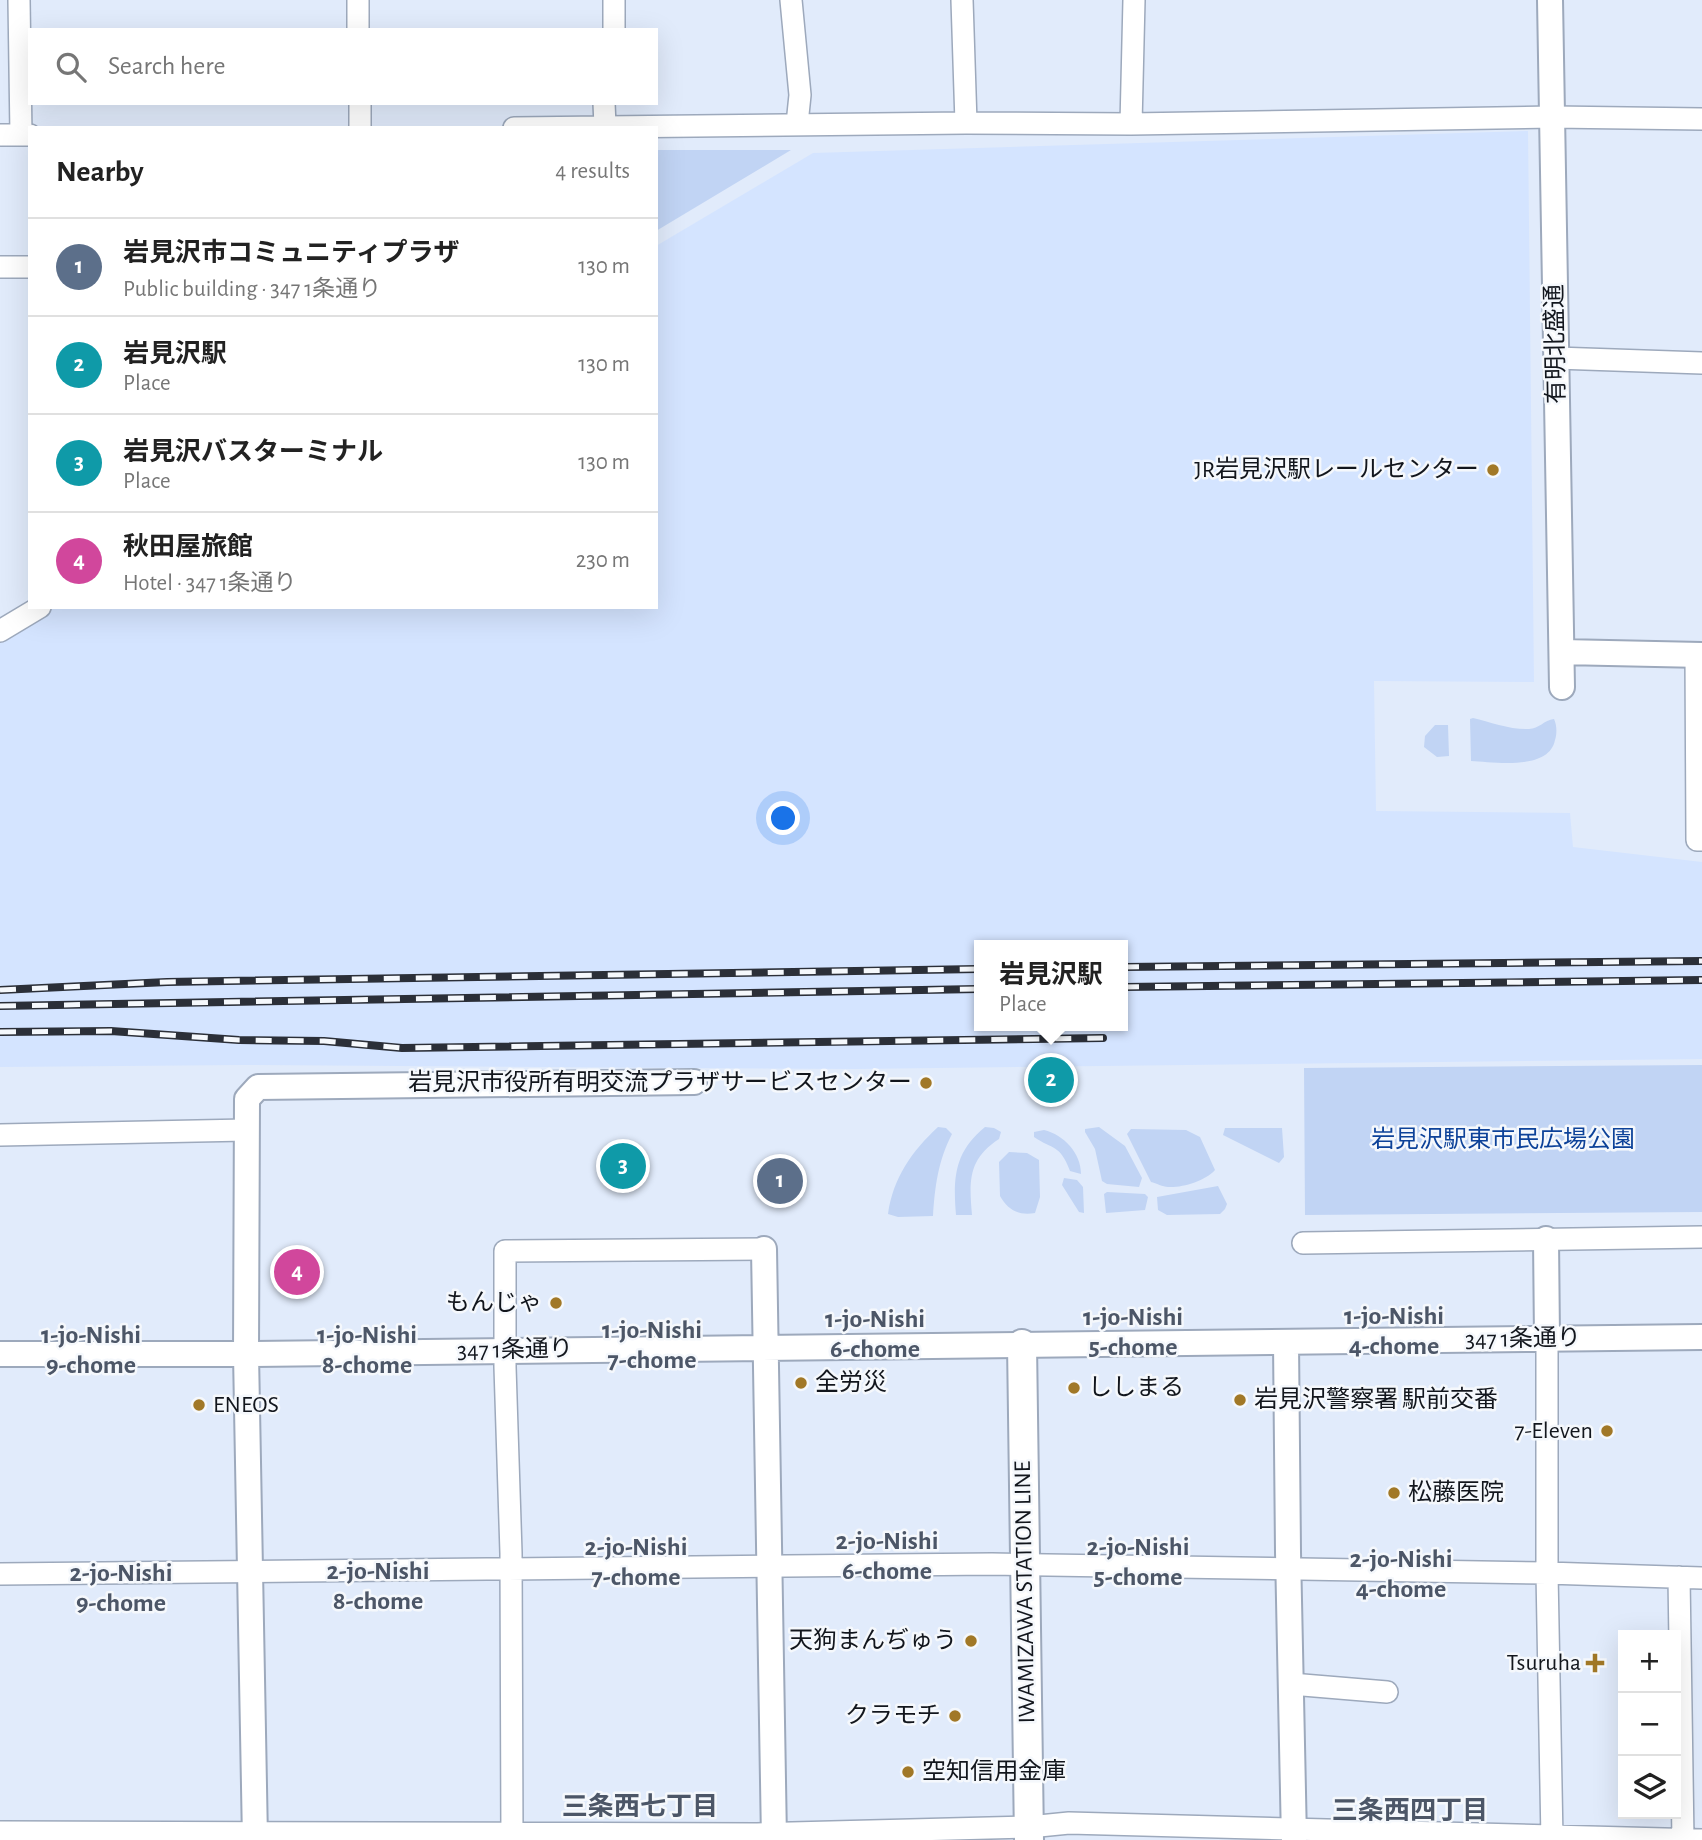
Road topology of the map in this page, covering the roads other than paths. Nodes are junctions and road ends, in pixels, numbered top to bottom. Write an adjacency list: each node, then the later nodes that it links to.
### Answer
1 (19, 0): 19 (street)
2 (358, 0): 8 (street)
3 (614, 0): 9 (street)
4 (791, 0): 15 (street)
5 (962, 0): 14 (street)
6 (1133, 0): 16 (street)
7 (1550, 0): 12 (street, 有明北盛通)
8 (358, 28)
9 (614, 28)
10 (360, 105): 17 (street)
11 (604, 105): 18 (street)
12 (1553, 117): 13 (street); 16 (street); 22 (street, 有明北盛通)
13 (1702, 119)
14 (966, 123): 15 (street); 16 (street)
15 (797, 124): 18 (street)
16 (1131, 124)
17 (360, 126)
18 (605, 126)
19 (17, 135)
20 (0, 267): 21 (street)
21 (28, 267)
22 (1556, 358): 23 (street); 26 (street, 有明北盛通)
23 (1702, 363)
24 (37, 609): 25 (street)
25 (0, 631)
26 (1562, 652): 27 (street); 28 (street, 有明北盛通)
27 (1699, 655): 29 (street)
28 (1562, 687)
29 (1702, 840)
30 (694, 1082): 31 (street)
31 (246, 1130): 32 (street); 44 (street)
32 (0, 1135)
33 (1702, 1237): 34 (street)
34 (1545, 1239): 35 (street); 38 (street)
35 (1303, 1243)
36 (764, 1250): 41 (street); 42 (street)
37 (1702, 1337): 38 (street, 347 1条通り)
38 (1546, 1339): 39 (street, 347 1条通り); 50 (street)
39 (1286, 1342): 40 (street, 347 1条通り); 48 (street)
40 (1022, 1344): 41 (street, 347 1条通り); 45 (main road, IWAMIZAWA STATION LINE)
41 (767, 1348): 42 (street, 347 1条通り); 46 (street)
42 (505, 1349): 44 (street, 347 1条通り); 47 (street)
43 (0, 1354): 44 (street, 347 1条通り)
44 (246, 1354): 49 (street)
45 (1024, 1564): 46 (street); 48 (street); 57 (main road, IWAMIZAWA STATION LINE)
46 (769, 1567): 47 (street); 61 (street)
47 (511, 1569): 49 (street); 60 (street)
48 (1288, 1569): 50 (street); 54 (street)
49 (252, 1572): 51 (street); 59 (street)
50 (1547, 1573): 52 (street); 62 (street)
51 (0, 1574)
52 (1679, 1577): 53 (street); 63 (street)
53 (1702, 1578)
54 (1291, 1684): 55 (street); 58 (street)
55 (1387, 1692)
56 (0, 1832): 59 (street)
57 (1029, 1833): 58 (street); 61 (street)
58 (1294, 1835): 62 (street)
59 (255, 1836): 60 (street)
60 (512, 1837): 61 (street)
61 (774, 1837)
62 (1552, 1839): 63 (street)
63 (1683, 1840): 64 (street)
64 (1702, 1840)

